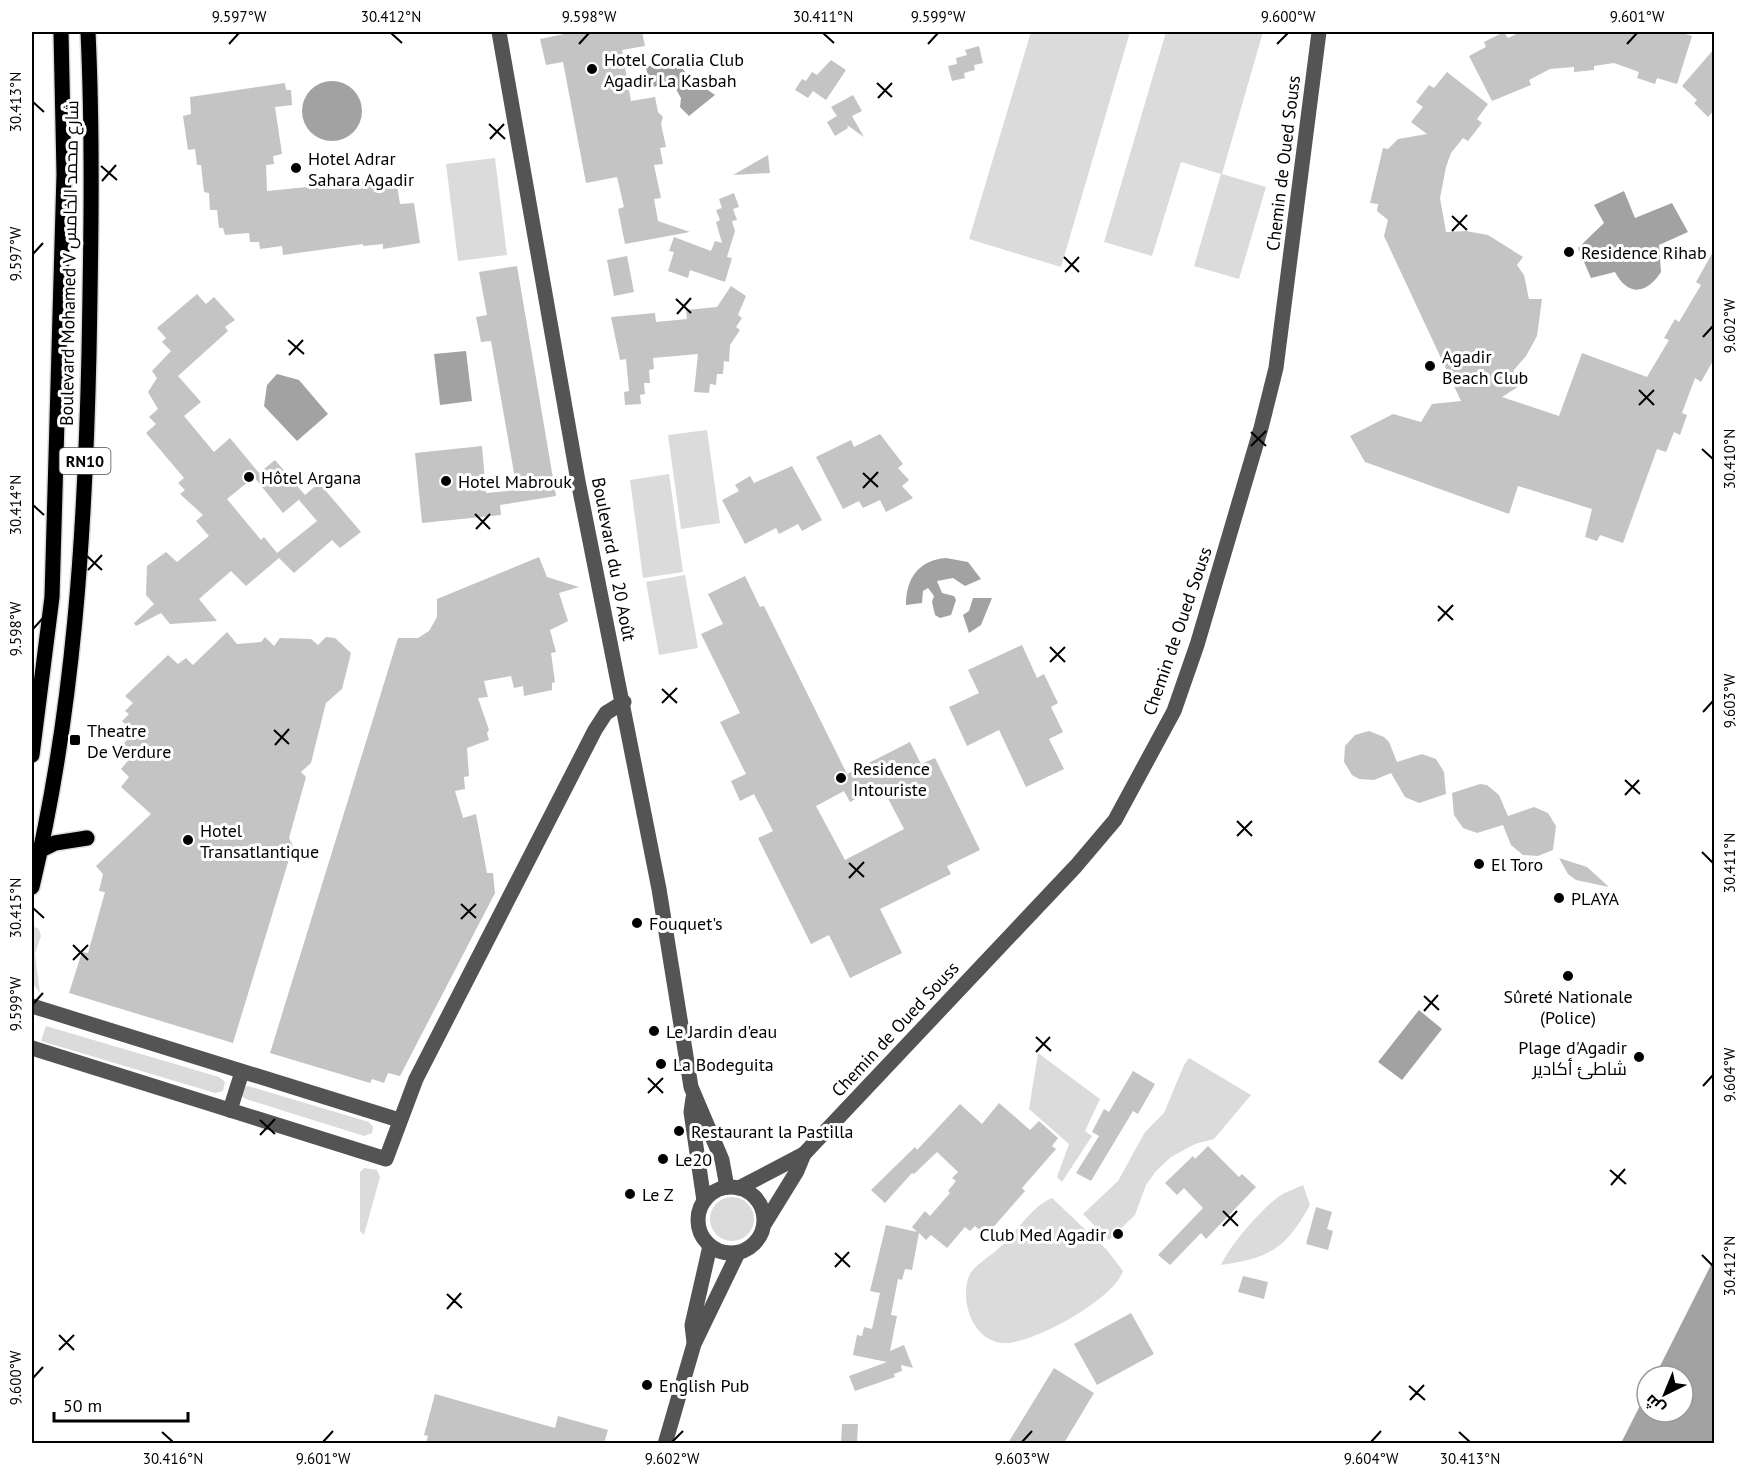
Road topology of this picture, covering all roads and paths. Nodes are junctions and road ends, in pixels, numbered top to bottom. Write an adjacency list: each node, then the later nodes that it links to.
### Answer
1 (61, 32): 6 (main road, Boulevard Mohamed V شارع محمد الخامس / RN10)
2 (88, 32): 8 (main road, Boulevard Mohamed V شارع محمد الخامس / RN10)
3 (499, 32): 5 (street, Boulevard du 20 Août)
4 (1319, 32): 16 (street, Chemin de Oued Souss)
5 (624, 702): 13 (street, Boulevard du 20 Août); 15 (street)
6 (32, 755)
7 (87, 838): 8 (main road)
8 (41, 850): 9 (main road, Boulevard Mohamed V شارع محمد الخامس / RN10)
9 (32, 887)
10 (32, 1006): 12 (street)
11 (32, 1048): 14 (street)
12 (242, 1072): 14 (street); 15 (street)
13 (693, 1095): 17 (street, Boulevard du 20 Août); 18 (street, Boulevard du 20 Août)
14 (230, 1110): 15 (street)
15 (399, 1119)
16 (804, 1154): 17 (street, Chemin de Oued Souss); 19 (street, Chemin de Oued Souss)
17 (733, 1187): 18 (street); 19 (street)
18 (704, 1201): 20 (street)
19 (765, 1223): 21 (street)
20 (710, 1246): 21 (street); 22 (street)
21 (738, 1253): 22 (street)
22 (694, 1344): 23 (street)
23 (665, 1443)

